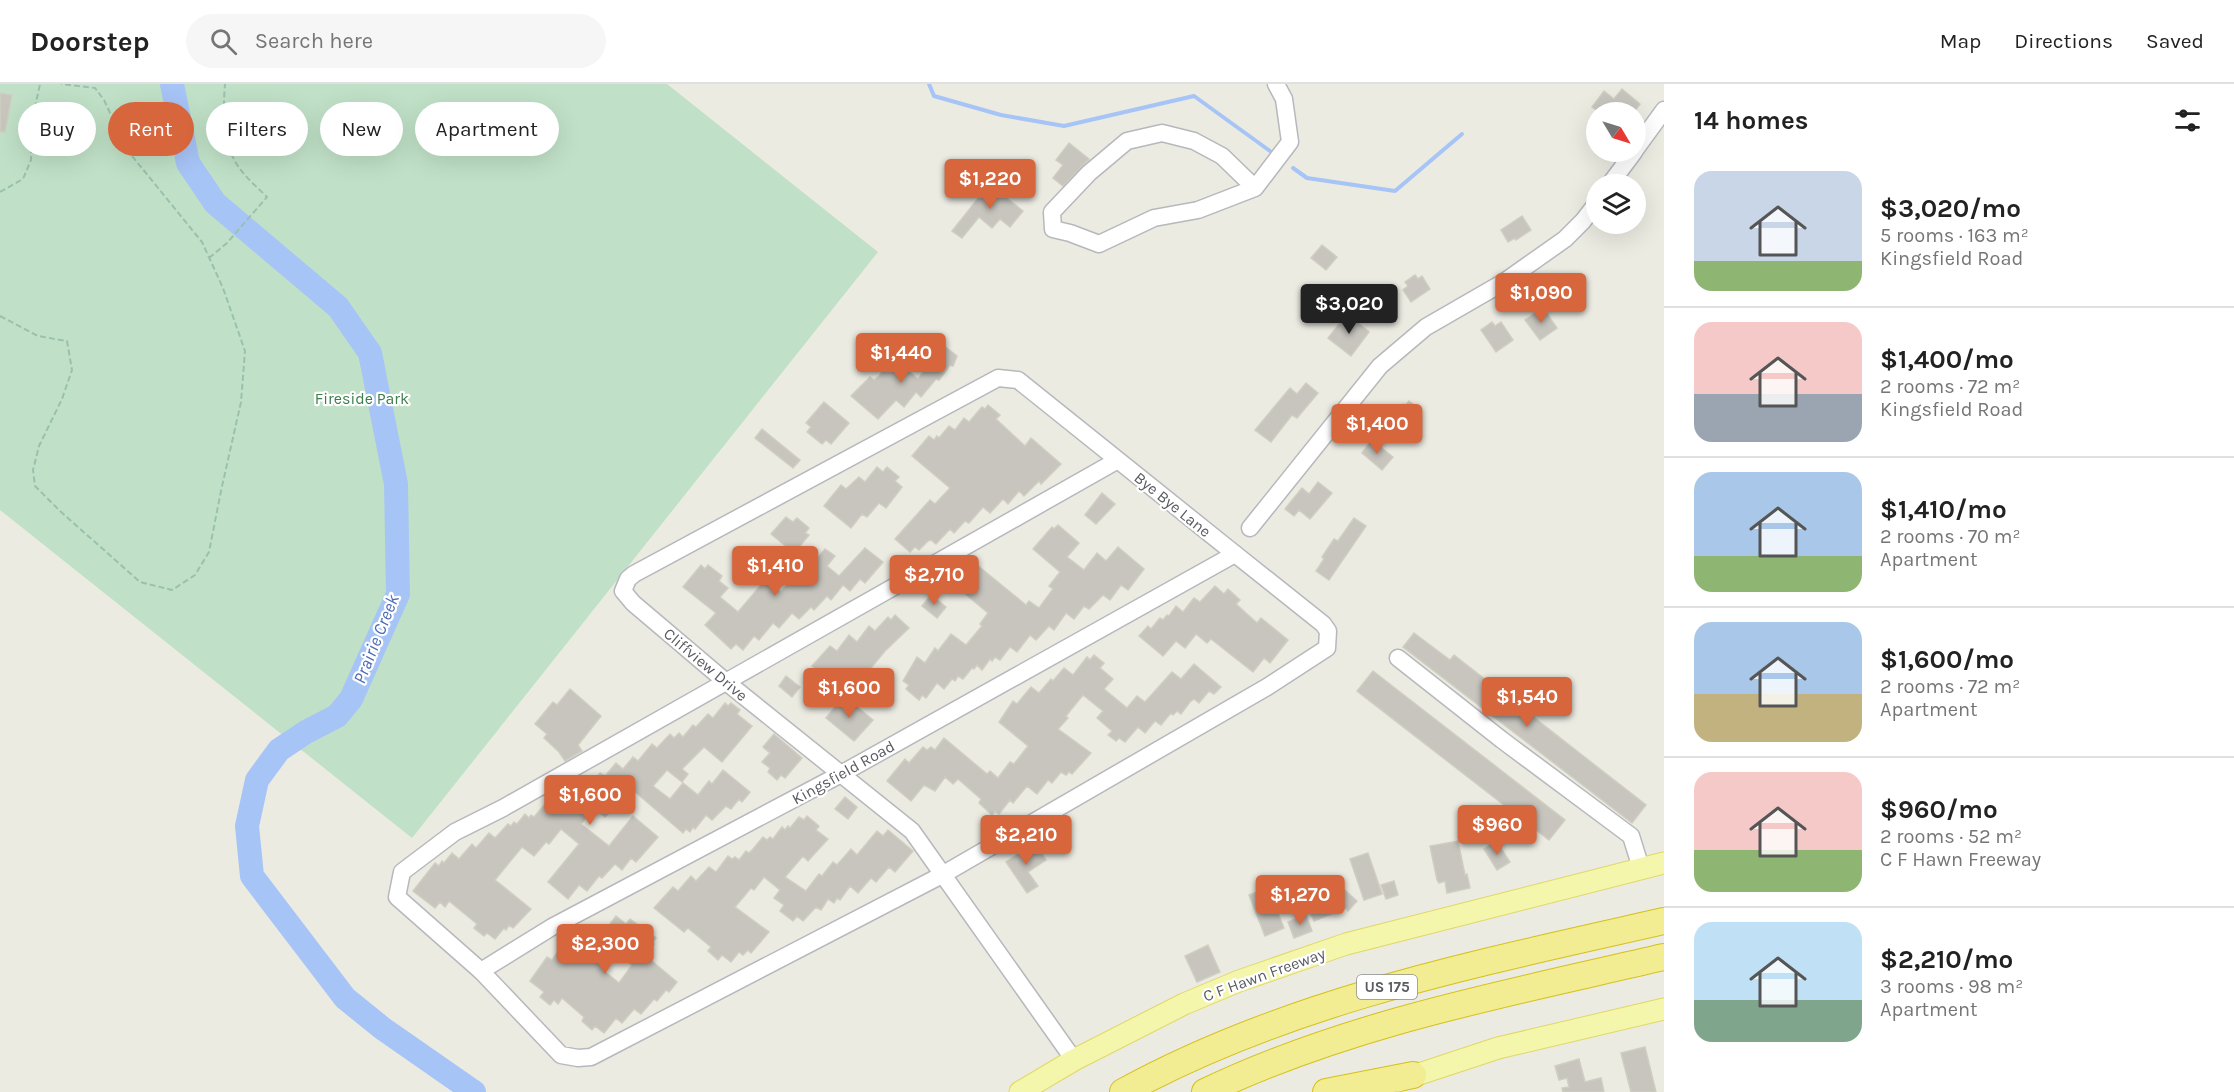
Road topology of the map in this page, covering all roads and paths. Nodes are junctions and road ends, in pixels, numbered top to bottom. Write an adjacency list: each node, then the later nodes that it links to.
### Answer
1 (40, 84): 8 (path)
2 (61, 84): 10 (path)
3 (225, 84): 10 (path)
4 (1276, 84): 7 (street)
5 (1664, 110): 6 (street)
6 (1646, 135)
7 (1255, 188): 7 (street)
8 (0, 192)
9 (1586, 217): 14 (street)
10 (209, 258): 11 (path)
11 (0, 316)
12 (998, 378): 13 (street, Bye Bye Lane); 17 (street, Cliffview Drive)
13 (1118, 460): 15 (street, Bye Bye Lane); 17 (street)
14 (1250, 528)
15 (1235, 554): 18 (street, Kingsfield Road); 21 (street, Bye Bye Lane)
16 (1398, 658): 20 (street)
17 (725, 681): 18 (street, Cliffview Drive); 24 (street)
18 (842, 774): 21 (street, Cliffview Drive); 24 (street, Kingsfield Road)
19 (1664, 863): 20 (main road, C F Hawn Freeway)
20 (1641, 868): 26 (main road, C F Hawn Freeway)
21 (942, 874): 24 (street); 26 (street, Cliffview Drive)
22 (1664, 921): 29 (highway, US 175)
23 (1664, 957): 30 (highway, US 175)
24 (481, 971)
25 (1664, 1009): 27 (main road)
26 (1074, 1060): 28 (main road, C F Hawn Freeway)
27 (1415, 1083): 31 (highway); 32 (main road)
28 (1020, 1092)
29 (1123, 1092)
30 (1204, 1092)
31 (1326, 1092)
32 (1372, 1092)

